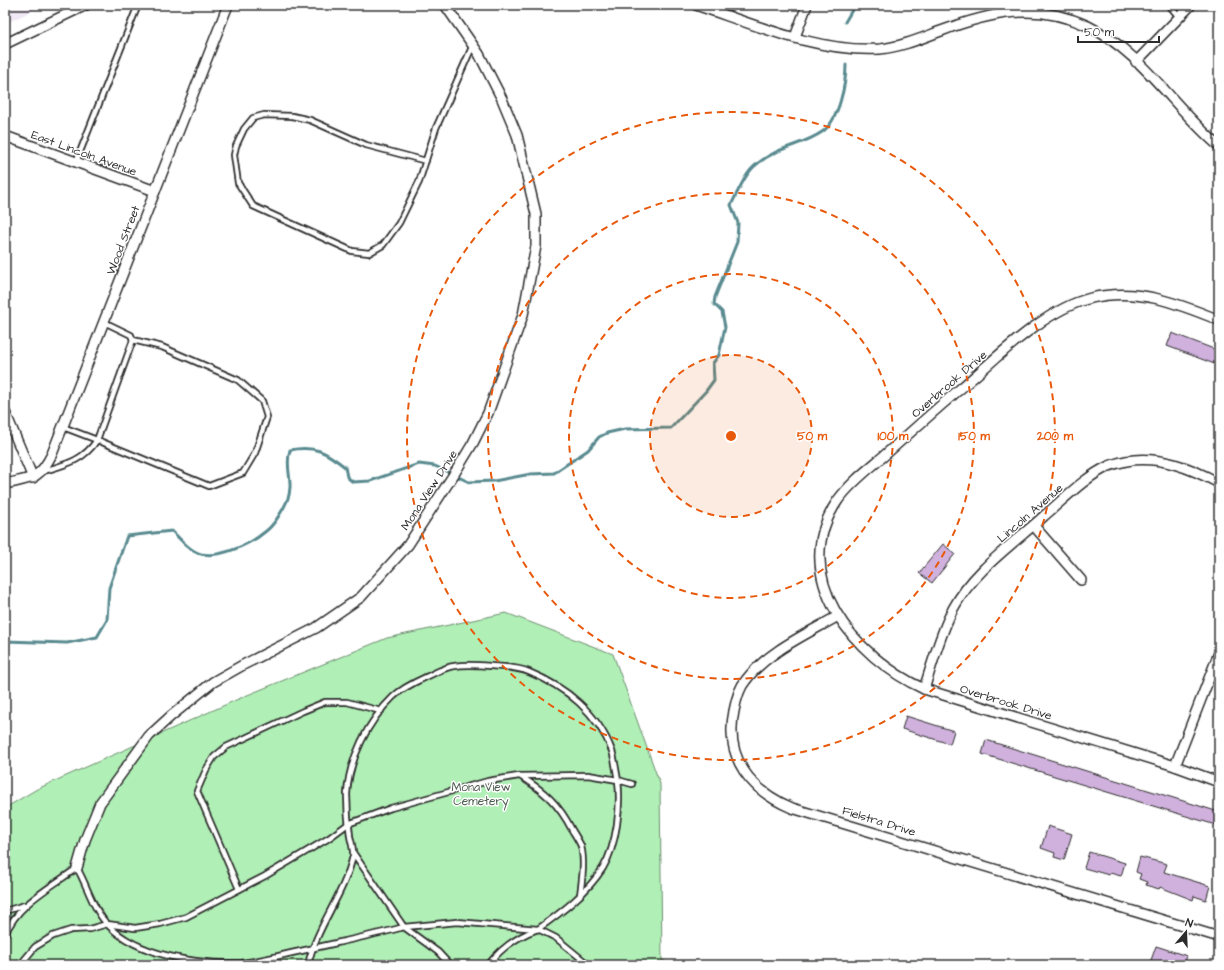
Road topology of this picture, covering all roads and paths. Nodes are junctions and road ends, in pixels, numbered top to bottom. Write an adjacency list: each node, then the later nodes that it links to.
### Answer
1 (86, 5): 11 (street)
2 (138, 5): 17 (lane)
3 (228, 5): 18 (street, Wood Street)
4 (445, 5): 12 (street, Mona View Drive)
5 (696, 5): 10 (street)
6 (807, 5): 10 (street)
7 (1168, 5): 9 (lane)
8 (1191, 5): 9 (street)
9 (1179, 17): 13 (street)
10 (795, 37): 13 (street)
11 (5, 44)
12 (473, 45): 16 (lane); 42 (street, Mona View Drive)
13 (1136, 62): 15 (street)
14 (5, 136): 17 (street, East Lincoln Avenue)
15 (1219, 146)
16 (426, 161): 16 (lane)
17 (76, 162): 18 (street, East Lincoln Avenue)
18 (155, 191): 20 (street, Wood Street)
19 (1219, 320): 31 (street, Overbrook Drive)
20 (104, 322): 21 (lane); 23 (street, Wood Street)
21 (133, 340): 24 (lane); 24 (lane)
22 (5, 412): 26 (street)
23 (63, 427): 24 (lane); 25 (street, Wood Street)
24 (97, 440): 25 (lane)
25 (44, 471): 26 (street)
26 (33, 478): 28 (street)
27 (1219, 483): 29 (street, Lincoln Avenue)
28 (5, 484)
29 (1034, 526): 30 (street); 33 (street, Lincoln Avenue)
30 (1081, 580)
31 (838, 616): 33 (street, Overbrook Drive); 51 (street, Fielstra Drive)
32 (1219, 653): 35 (street)
33 (924, 689): 35 (street, Overbrook Drive)
34 (381, 711): 37 (lane); 40 (lane); 43 (lane)
35 (1175, 766): 38 (street, Overbrook Drive)
36 (519, 776): 37 (lane); 40 (lane); 44 (lane)
37 (618, 780): 39 (lane); 44 (lane)
38 (1219, 782)
39 (632, 784)
40 (348, 824): 41 (lane); 43 (lane)
41 (354, 854): 48 (lane); 52 (lane)
42 (77, 868): 45 (lane); 47 (lane)
43 (239, 889): 47 (lane)
44 (580, 895): 49 (lane)
45 (25, 905): 46 (lane); 50 (lane)
46 (5, 911)
47 (107, 924): 53 (lane); 54 (lane)
48 (404, 927): 49 (lane); 52 (lane); 57 (lane)
49 (538, 929): 58 (lane); 59 (lane)
50 (5, 935)
51 (1219, 937)
52 (313, 948): 53 (lane); 56 (lane)
53 (241, 963): 55 (lane)
54 (20, 965)
55 (248, 965)
56 (308, 965)
57 (450, 965)
58 (488, 965)
59 (589, 965)

